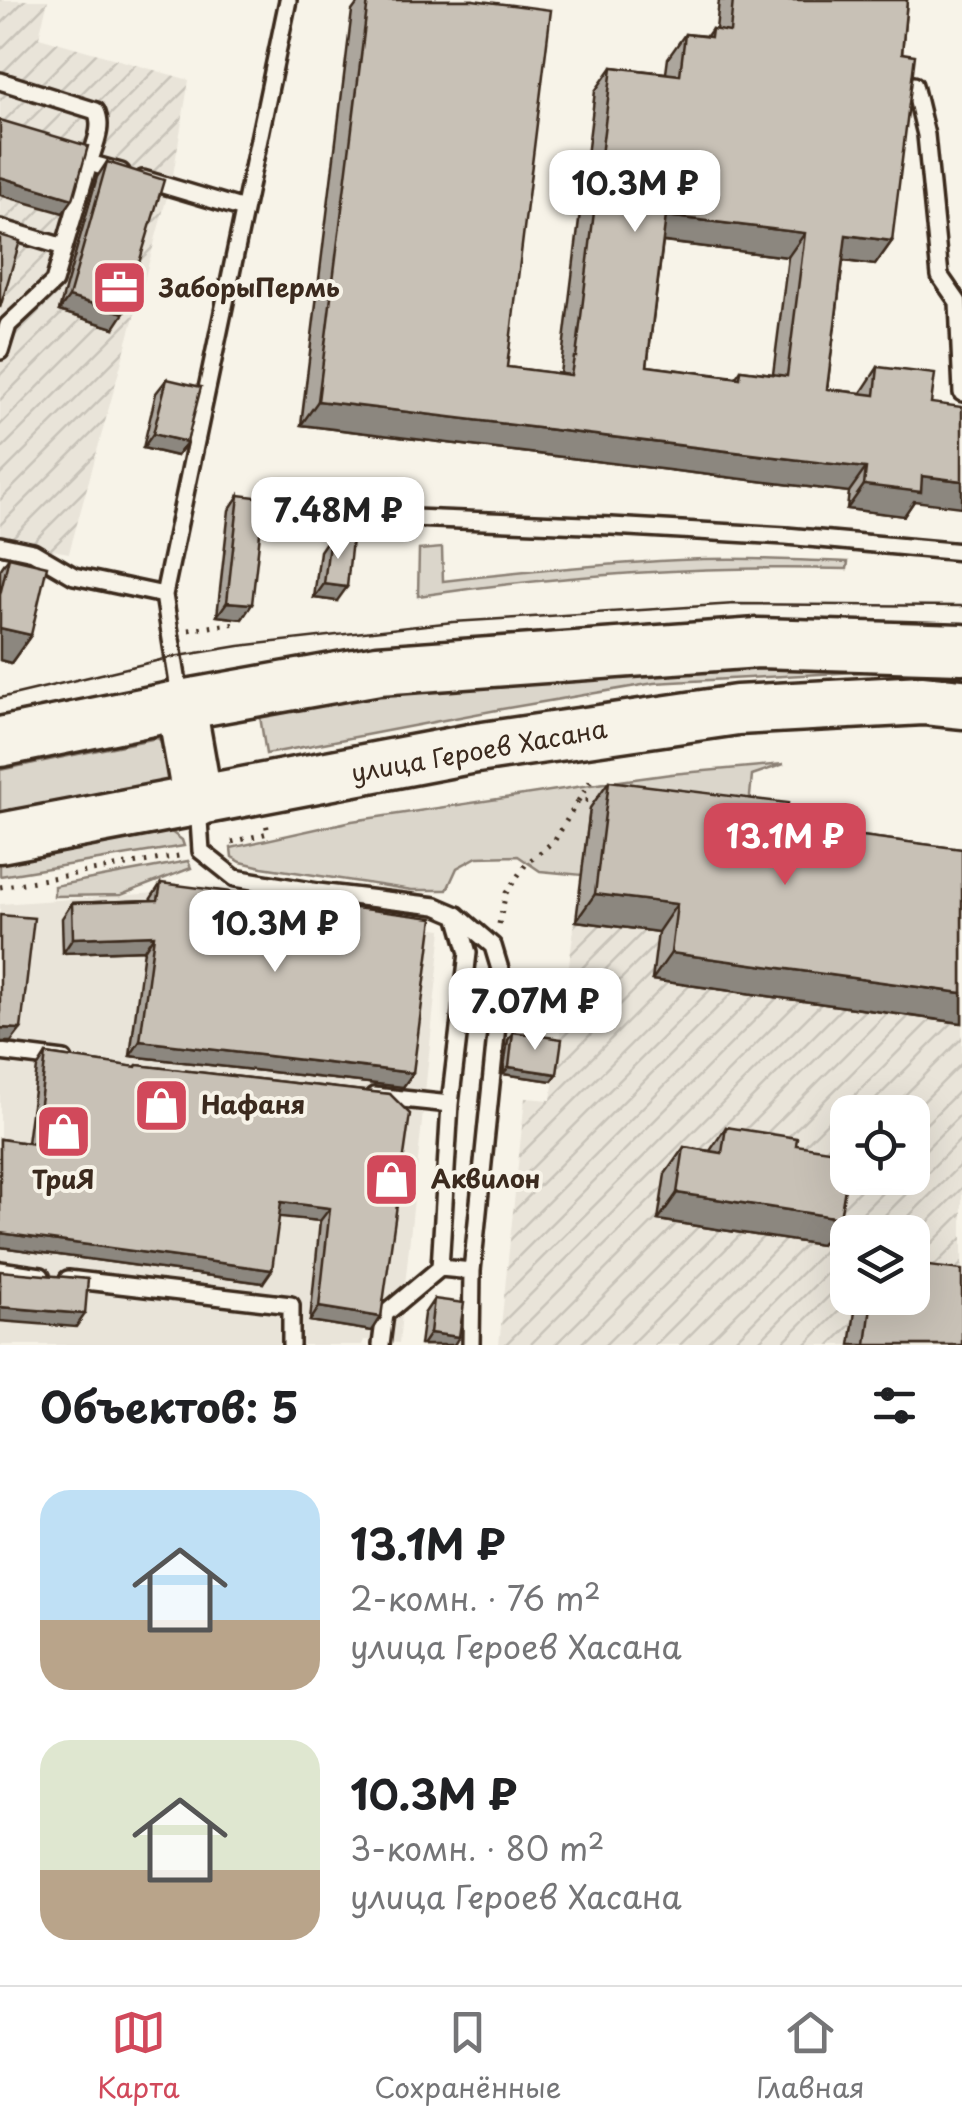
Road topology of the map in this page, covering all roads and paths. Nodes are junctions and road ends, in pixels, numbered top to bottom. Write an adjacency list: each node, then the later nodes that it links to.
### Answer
1 (288, 0): 5 (lane)
2 (0, 81): 4 (lane)
3 (914, 85): 9 (lane)
4 (90, 162): 5 (lane); 7 (lane)
5 (244, 209): 13 (lane)
6 (0, 228): 7 (lane)
7 (64, 247): 8 (lane)
8 (0, 351)
9 (962, 393)
10 (338, 515): 12 (lane)
11 (0, 545): 13 (lane)
12 (962, 552)
13 (164, 595): 18 (lane)
14 (236, 623): 15 (path)
15 (188, 630)
16 (962, 649): 18 (main road)
17 (962, 704): 22 (main road, улица Героев Хасана)
18 (181, 705): 19 (main road); 22 (main road)
19 (0, 742)
20 (593, 777): 23 (path)
21 (597, 800): 23 (path)
22 (198, 802): 25 (main road, улица Героев Хасана); 29 (lane)
23 (578, 802): 30 (path)
24 (263, 812): 26 (path)
25 (0, 838)
26 (232, 842)
27 (186, 854): 28 (path)
28 (0, 887)
29 (457, 915): 30 (lane); 34 (lane)
30 (493, 946): 37 (lane)
31 (0, 1052): 32 (lane)
32 (84, 1062)
33 (354, 1093): 34 (lane)
34 (450, 1104): 35 (lane)
35 (440, 1268): 37 (lane); 39 (lane)
36 (0, 1270): 38 (lane)
37 (472, 1270): 40 (lane)
38 (292, 1345)
39 (381, 1345)
40 (470, 1345)

